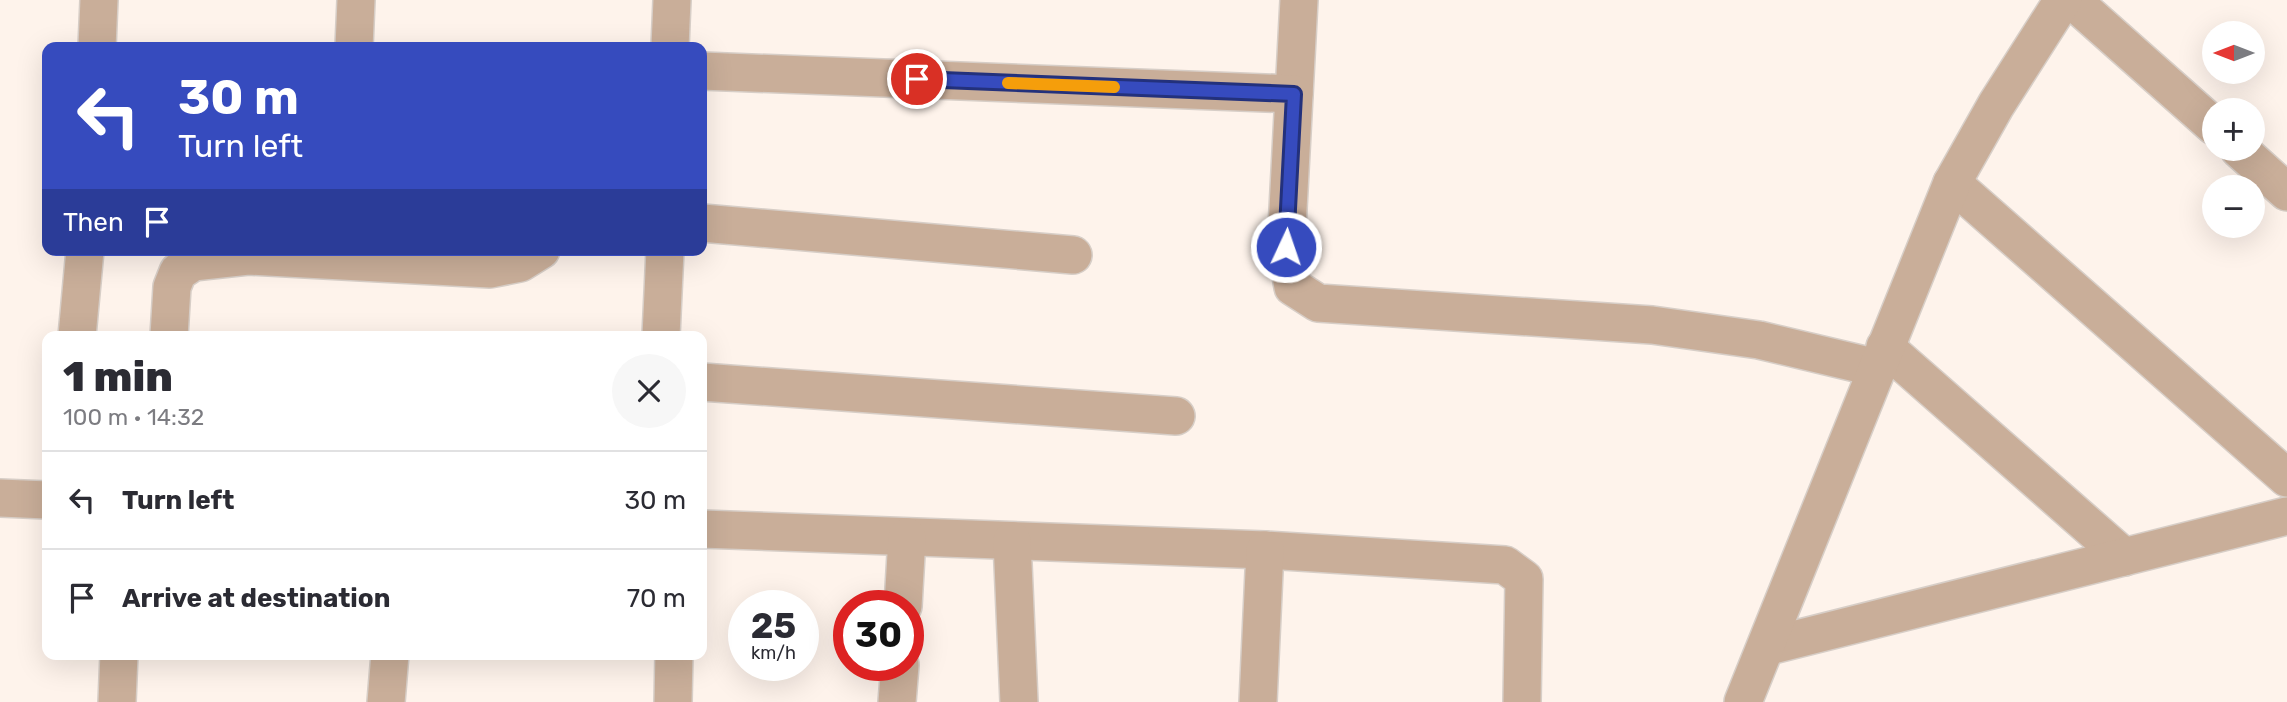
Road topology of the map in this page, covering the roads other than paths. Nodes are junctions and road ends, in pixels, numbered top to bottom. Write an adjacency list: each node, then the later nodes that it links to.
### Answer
1 (99, 0): 7 (street)
2 (356, 0): 8 (street)
3 (672, 0): 9 (street)
4 (1299, 0): 11 (street)
5 (2063, 0): 14 (street)
6 (2071, 0): 12 (street)
7 (97, 42)
8 (354, 42)
9 (670, 42)
10 (707, 71): 11 (street)
11 (1294, 94): 27 (street)
12 (2202, 115)
13 (2253, 161): 15 (street)
14 (1952, 183): 27 (street); 30 (street)
15 (2287, 191)
16 (707, 222): 17 (street)
17 (1073, 255)
18 (84, 256): 24 (street)
19 (183, 256): 21 (street); 25 (street)
20 (248, 256): 22 (street)
21 (248, 256)
22 (531, 256)
23 (665, 256): 26 (street)
24 (77, 331)
25 (169, 331)
26 (661, 331)
27 (1881, 357): 38 (street); 40 (street)
28 (707, 382): 29 (street)
29 (1176, 416)
30 (2287, 478)
31 (0, 498): 32 (street)
32 (42, 500)
33 (2287, 516): 38 (street)
34 (707, 529): 35 (street)
35 (907, 537): 36 (street); 39 (street)
36 (1013, 541): 37 (street); 49 (street)
37 (1265, 550): 50 (street); 51 (street)
38 (2124, 557): 40 (street)
39 (904, 590)
40 (1769, 646): 52 (street)
41 (119, 660): 45 (street)
42 (390, 660): 46 (street)
43 (674, 660): 47 (street)
44 (899, 681): 48 (street)
45 (117, 702)
46 (386, 702)
47 (673, 702)
48 (897, 702)
49 (1019, 702)
50 (1258, 702)
51 (1522, 702)
52 (1743, 702)

